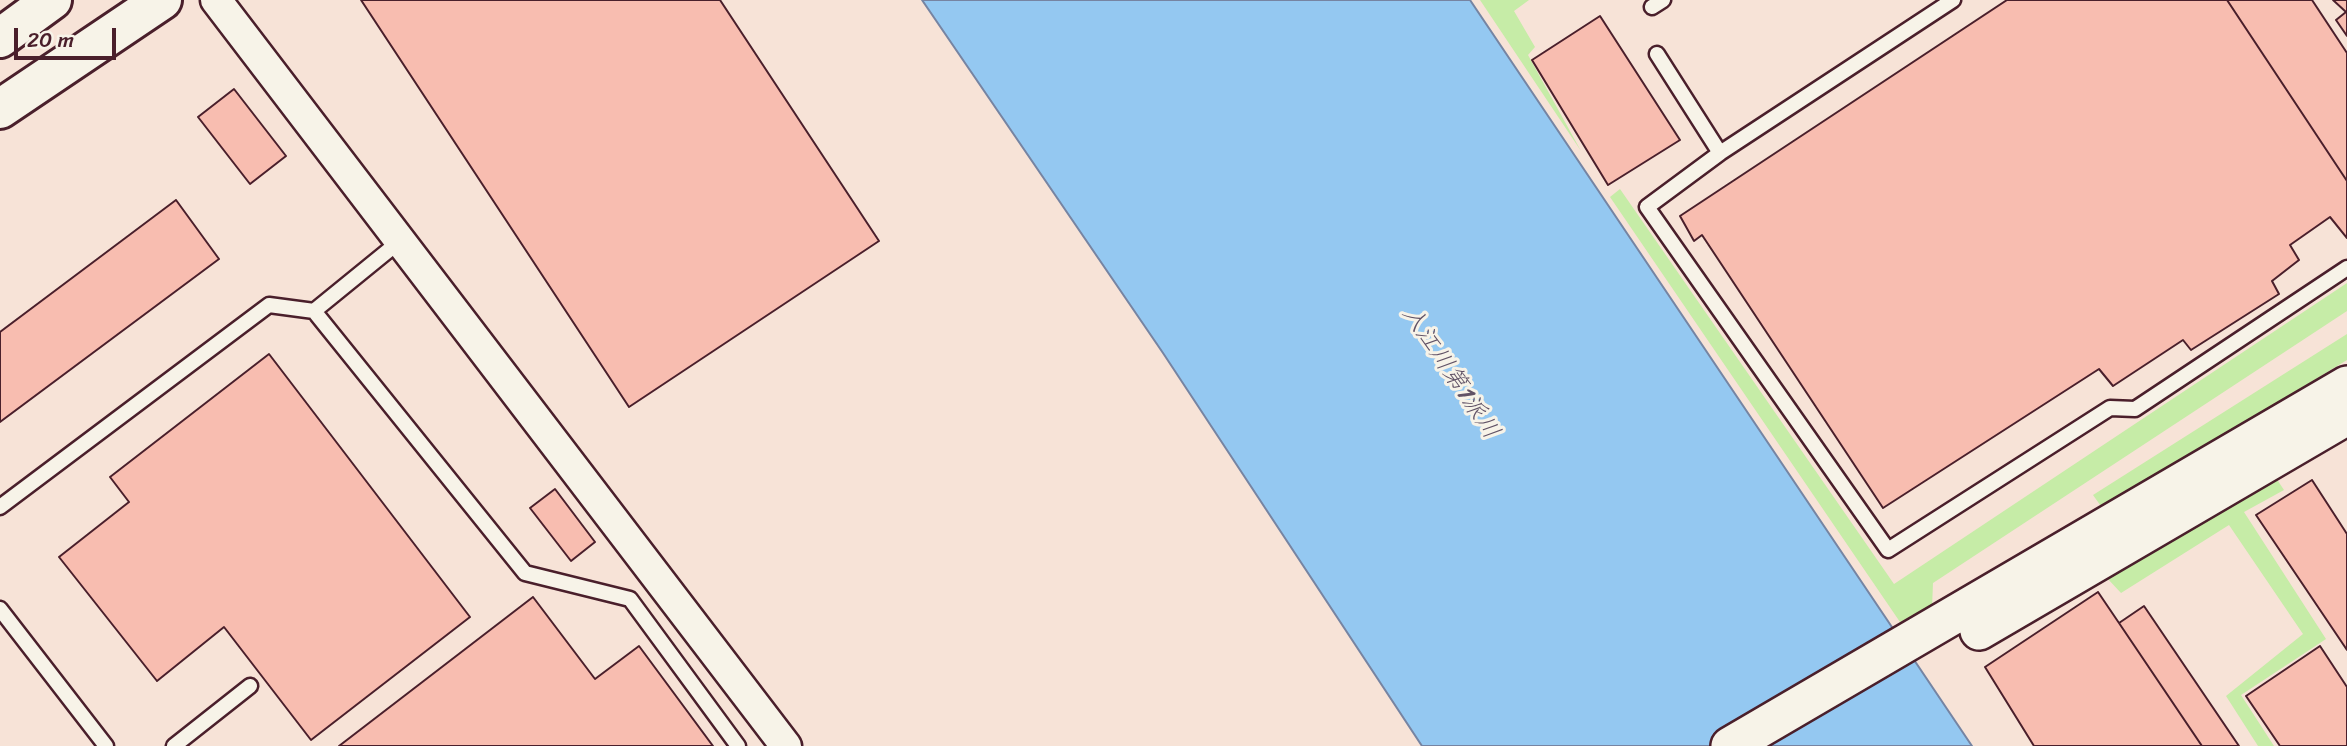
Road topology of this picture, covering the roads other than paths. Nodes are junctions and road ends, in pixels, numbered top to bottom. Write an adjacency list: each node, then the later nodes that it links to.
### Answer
1 (52, 0): 7 (highway)
2 (63, 0): 7 (street)
3 (118, 0): 9 (highway)
4 (161, 0): 10 (highway)
5 (216, 0): 12 (street)
6 (1953, 0): 11 (lane)
7 (0, 40)
8 (1657, 54): 11 (lane)
9 (0, 79)
10 (0, 107)
11 (1720, 153): 13 (lane)
12 (400, 241): 14 (lane); 24 (street)
13 (2347, 268)
14 (314, 311): 17 (lane); 23 (lane)
15 (2347, 385): 19 (street)
16 (2347, 416): 19 (street)
17 (0, 507)
18 (0, 609): 21 (lane)
19 (1921, 650): 25 (street); 26 (street)
20 (250, 685): 22 (lane)
21 (106, 746)
22 (174, 746)
23 (738, 746)
24 (786, 746)
25 (1730, 746)
26 (1781, 746)

